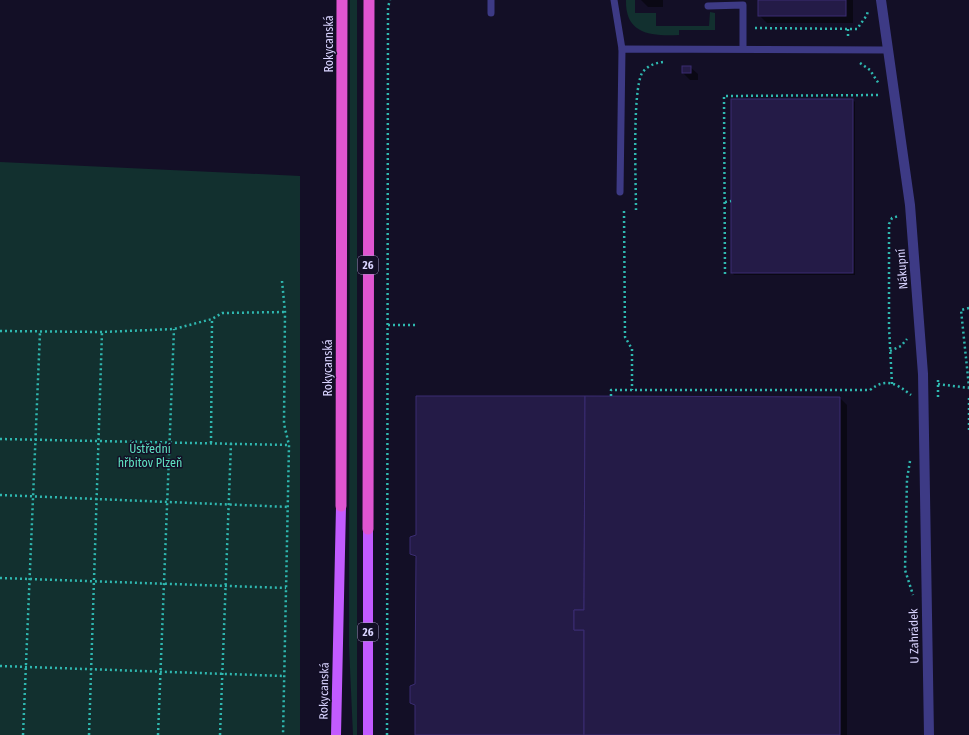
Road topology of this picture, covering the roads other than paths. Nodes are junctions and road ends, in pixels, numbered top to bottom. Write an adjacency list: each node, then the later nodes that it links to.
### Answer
1 (342, 0): 12 (highway, Rokycanská / 26)
2 (369, 0): 13 (highway, 26)
3 (491, 0): 7 (lane)
4 (614, 0): 9 (lane)
5 (881, 0): 10 (street, Nákupní)
6 (708, 6): 8 (lane)
7 (491, 13)
8 (743, 48): 9 (lane); 10 (lane)
9 (622, 49): 11 (lane)
10 (888, 50): 14 (street, Nákupní)
11 (620, 192)
12 (341, 506): 15 (main road, Rokycanská / 26)
13 (368, 529): 16 (main road, 26)
14 (925, 537): 17 (street, U Zahrádek)
15 (336, 735)
16 (368, 735)
17 (929, 735)

